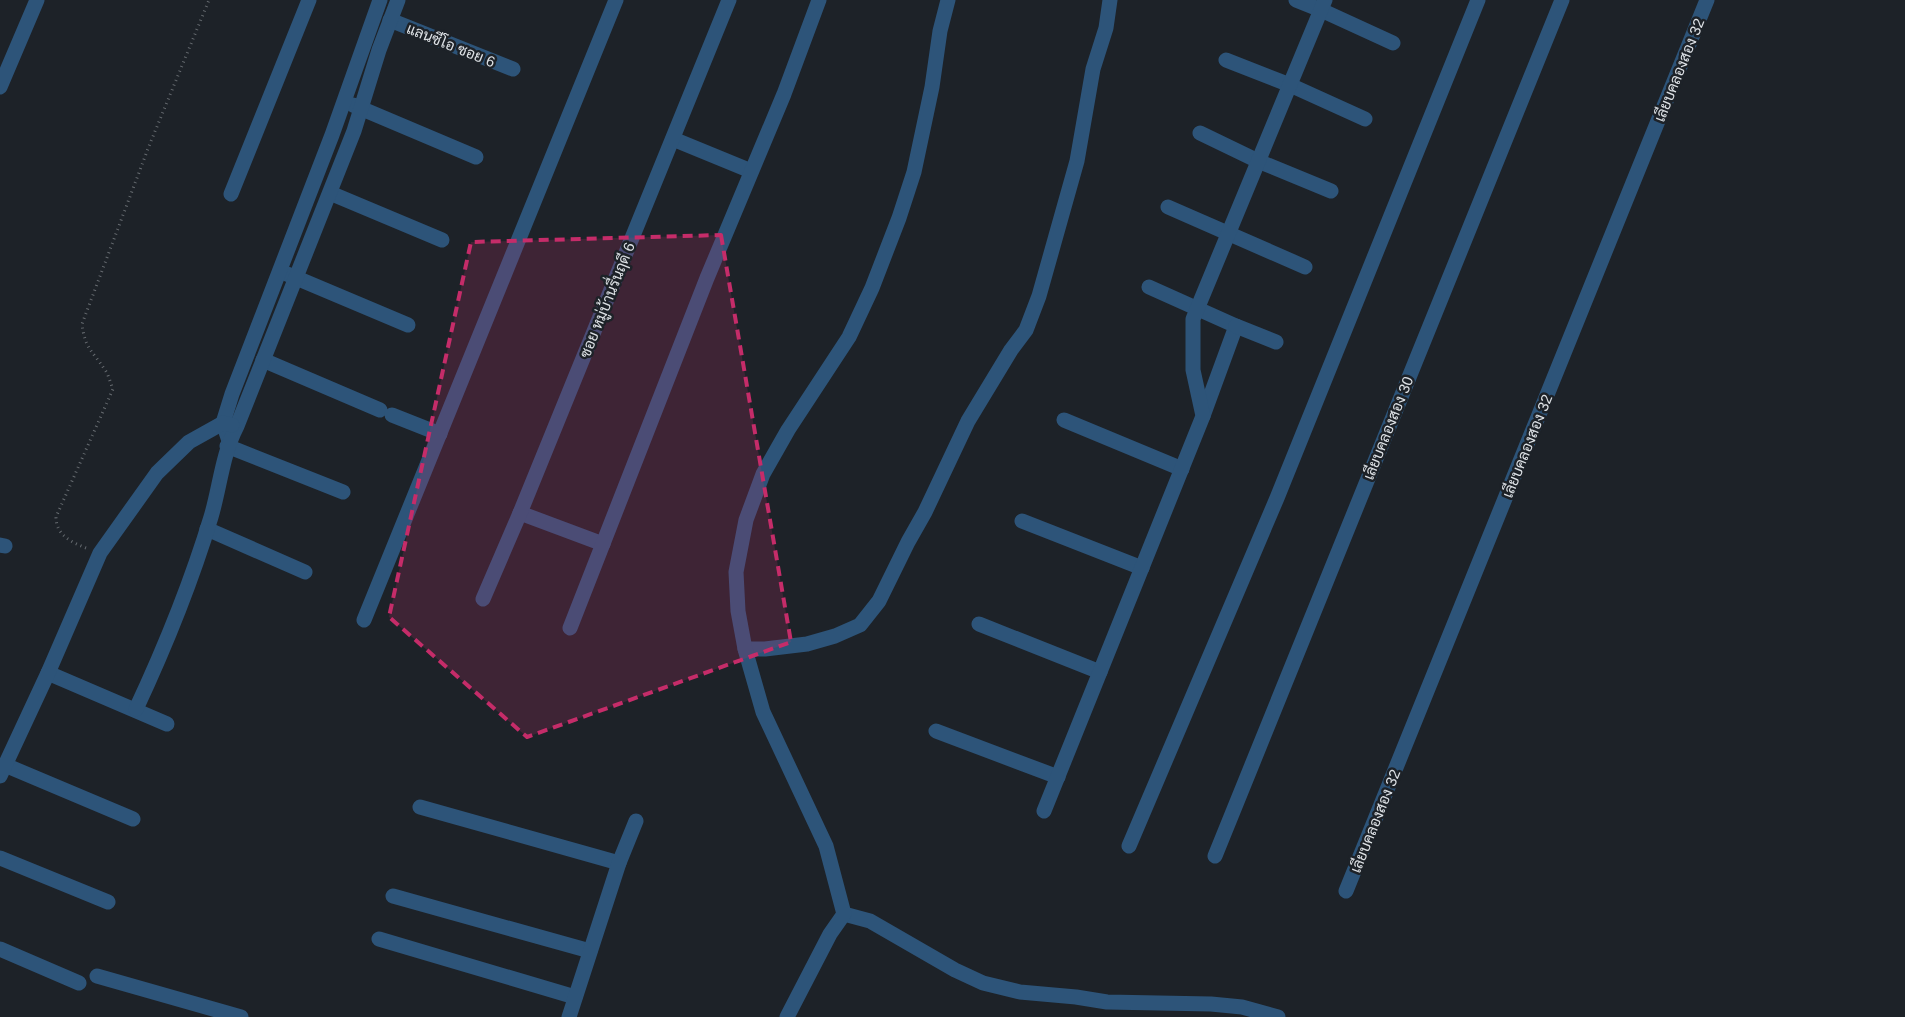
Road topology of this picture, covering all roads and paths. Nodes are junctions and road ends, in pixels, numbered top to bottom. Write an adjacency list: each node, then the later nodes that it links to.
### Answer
1 (37, 0): 21 (street)
2 (209, 0): 56 (path)
3 (309, 0): 32 (street)
4 (380, 0): 22 (street)
5 (398, 0): 16 (street)
6 (616, 0): 48 (street)
7 (730, 0): 26 (street, ซอย หมู่บ้านรื่นฤดี 6)
8 (819, 0): 29 (street)
9 (948, 0): 63 (street)
10 (1110, 0): 63 (street)
11 (1296, 0): 15 (street)
12 (1478, 0): 75 (street)
13 (1562, 0): 76 (street, เลียบคลองสอง 30)
14 (1707, 0): 79 (street, เลียบคลองสอง 32)
15 (1323, 5): 17 (street); 20 (street)
16 (390, 20): 19 (street, แลนซีโอ ซอย 6); 23 (street)
17 (1392, 43)
18 (1226, 60): 20 (street)
19 (512, 69)
20 (1290, 85): 24 (street); 28 (street)
21 (0, 88)
22 (345, 102): 23 (street); 37 (street)
23 (362, 109): 27 (street); 31 (street)
24 (1365, 119)
25 (1200, 133): 28 (street)
26 (672, 139): 29 (street); 52 (street, ซอย หมู่บ้านรื่นฤดี 6)
27 (476, 157)
28 (1258, 161): 30 (street); 34 (street)
29 (751, 171): 55 (street)
30 (1331, 191)
31 (330, 193): 35 (street); 38 (street)
32 (231, 194)
33 (1168, 207): 34 (street)
34 (1229, 233): 36 (street); 40 (street)
35 (442, 240)
36 (1305, 267)
37 (279, 271): 38 (street); 47 (street)
38 (296, 278): 41 (street); 44 (street)
39 (1149, 287): 40 (street)
40 (1198, 308): 42 (street); 45 (street)
41 (408, 325)
42 (1236, 326): 43 (street); 45 (street)
43 (1276, 342)
44 (263, 360): 47 (street); 48 (street)
45 (1203, 416): 50 (street)
46 (1064, 420): 50 (street)
47 (230, 425): 49 (street); 56 (street)
48 (440, 434): 60 (street)
49 (228, 444): 51 (street); 54 (street)
50 (1182, 469): 57 (street)
51 (343, 492)
52 (520, 513): 55 (street); 59 (street, ซอย หมู่บ้านรื่นฤดี 6)
53 (1022, 521): 57 (street)
54 (207, 529): 58 (street); 66 (street)
55 (603, 544): 62 (street)
56 (100, 553): 65 (street)
57 (1142, 568): 64 (street)
58 (305, 572)
59 (483, 599)
60 (364, 620)
61 (979, 624): 64 (street)
62 (570, 628)
63 (746, 649): 82 (street)
64 (1100, 672): 70 (street)
65 (48, 673): 66 (street); 69 (street)
66 (136, 710): 67 (street)
67 (167, 724)
68 (936, 731): 70 (street)
69 (3, 771): 73 (street)
70 (1058, 778): 72 (street)
71 (420, 807): 78 (street)
72 (1044, 811)
73 (133, 819)
74 (636, 821): 78 (street)
75 (1129, 846)
76 (1215, 856)
77 (0, 858): 81 (street)
78 (619, 863): 85 (street)
79 (1346, 891)
80 (393, 896): 85 (street)
81 (108, 902)
82 (844, 914): 91 (street); 92 (street)
83 (379, 940): 88 (street)
84 (0, 948): 87 (street)
85 (590, 951): 88 (street)
86 (97, 976): 89 (street)
87 (79, 983)
88 (575, 997): 90 (street)
89 (241, 1017)
90 (569, 1017)
91 (786, 1017)
92 (1278, 1017)

